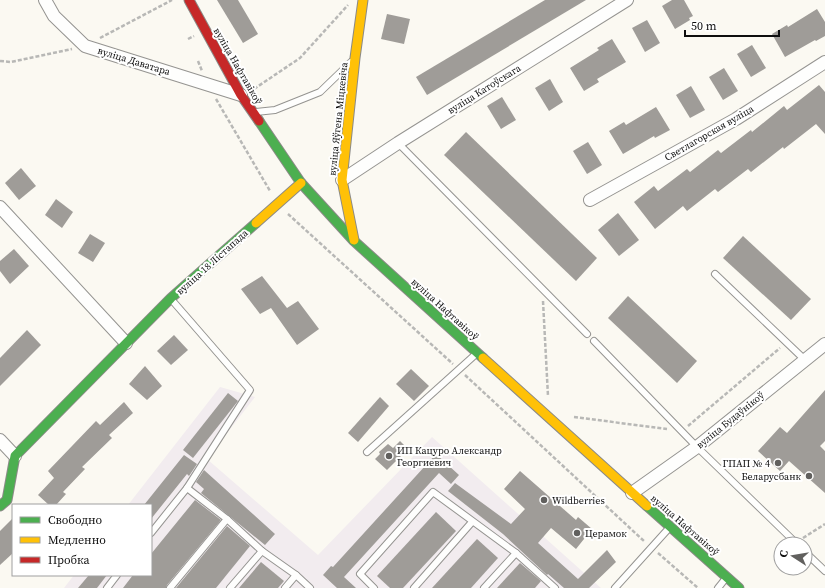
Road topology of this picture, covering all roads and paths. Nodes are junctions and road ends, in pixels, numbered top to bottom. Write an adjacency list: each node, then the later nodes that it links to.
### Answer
1 (45, 0): 8 (street, вуліца Даватара)
2 (189, 0): 8 (street, вуліца Нафтавікоў)
3 (348, 0): 8 (path)
4 (363, 0): 6 (street, вуліца Яўгена Міцкевіча)
5 (627, 0): 10 (street, вуліца Катоўскага)
6 (355, 58): 9 (lane); 11 (street, вуліца Яўгена Міцкевіча)
7 (825, 62): 13 (street, Светлагорская вуліца)
8 (241, 94): 9 (street, вуліца Нафтавікоў); 14 (path)
9 (252, 112): 12 (street, вуліца Нафтавікоў)
10 (398, 143): 11 (street, вуліца Катоўскага); 18 (lane)
11 (342, 180): 16 (street, вуліца Яўгена Міцкевіча)
12 (300, 183): 14 (street, вуліца 18 Лістапада); 16 (street, вуліца Нафтавікоў)
13 (590, 200)
14 (277, 204): 19 (street, вуліца 18 Лістапада); 27 (path)
15 (0, 207): 23 (street)
16 (354, 241): 25 (street, вуліца Нафтавікоў)
17 (715, 274): 22 (lane)
18 (542, 289): 20 (lane); 28 (path)
19 (171, 298): 23 (street, вуліца 18 Лістапада); 35 (lane)
20 (587, 334)
21 (594, 341): 30 (lane)
22 (787, 342): 26 (lane); 30 (path)
23 (126, 343): 34 (street, вуліца 18 Лістапада)
24 (825, 344): 26 (street, вуліца Будаўнікоў)
25 (478, 353): 27 (lane); 36 (street, вуліца Нафтавікоў)
26 (805, 360): 32 (street, вуліца Будаўнікоў)
27 (459, 370): 33 (lane); 45 (path)
28 (548, 396)
29 (574, 417): 30 (path)
30 (682, 431): 32 (lane)
31 (0, 440): 34 (street)
32 (697, 447): 36 (street, вуліца Будаўнікоў); 43 (lane)
33 (367, 452)
34 (15, 456): 37 (street)
35 (187, 488): 38 (lane); 42 (lane)
36 (632, 493): 41 (street, вуліца Нафтавікоў)
37 (0, 506)
38 (227, 519): 46 (lane); 55 (lane)
39 (472, 522): 47 (lane); 59 (lane); 60 (lane)
40 (825, 524): 44 (path)
41 (670, 527): 45 (lane); 52 (street, вуліца Нафтавікоў)
42 (152, 532)
43 (789, 536)
44 (807, 536)
45 (651, 548): 62 (lane); 63 (path)
46 (262, 551): 50 (lane); 56 (lane)
47 (516, 553): 53 (lane); 61 (lane)
48 (813, 560): 49 (lane)
49 (825, 571)
50 (296, 575): 57 (lane); 58 (lane)
51 (117, 576): 54 (lane)
52 (728, 577): 64 (lane); 65 (street, вуліца Нафтавікоў)
53 (552, 587)
54 (107, 588)
55 (170, 588)
56 (230, 588)
57 (285, 588)
58 (310, 588)
59 (374, 588)
60 (414, 588)
61 (484, 588)
62 (615, 588)
63 (698, 588)
64 (718, 588)
65 (739, 588)

